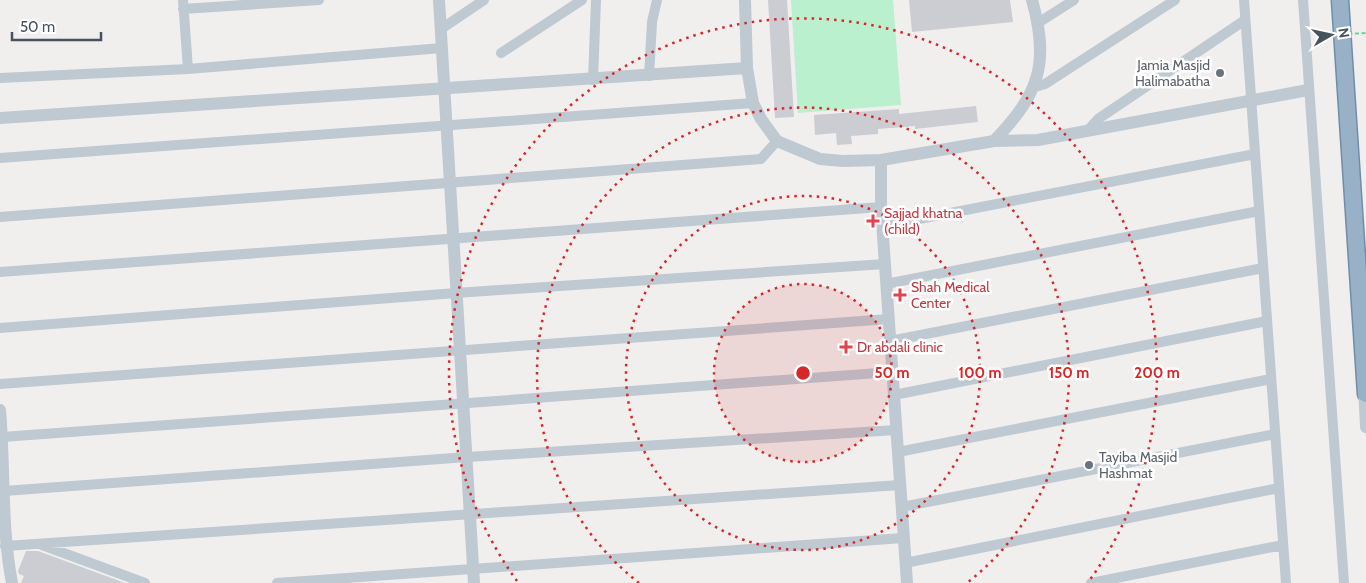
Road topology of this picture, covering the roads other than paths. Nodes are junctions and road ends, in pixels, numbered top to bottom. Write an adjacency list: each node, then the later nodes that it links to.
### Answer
1 (318, 0): 14 (street)
2 (439, 0): 17 (street)
3 (484, 0): 17 (street)
4 (582, 0): 19 (street)
5 (596, 0): 24 (street)
6 (657, 0): 22 (street)
7 (745, 0): 20 (street)
8 (1032, 0): 16 (street)
9 (1074, 0): 16 (street)
10 (1174, 0): 25 (street)
11 (1244, 0): 15 (street)
12 (1303, 0): 27 (street)
13 (1340, 0): 57 (highway)
14 (183, 5): 21 (street)
15 (1245, 20): 28 (street); 32 (street)
16 (1038, 23): 25 (street)
17 (441, 29): 18 (street)
18 (442, 48): 21 (street); 26 (street)
19 (501, 53)
20 (747, 68): 22 (street); 29 (street)
21 (188, 69): 23 (street)
22 (649, 76): 24 (street)
23 (0, 78)
24 (593, 80): 26 (street)
25 (1035, 87): 34 (street)
26 (444, 89): 30 (street); 31 (street)
27 (1308, 90): 28 (street); 86 (street)
28 (1250, 99): 32 (street); 35 (street)
29 (754, 103): 31 (street); 33 (street)
30 (0, 118)
31 (446, 127): 36 (street); 38 (street)
32 (1088, 130): 34 (street)
33 (777, 141): 37 (street); 38 (street)
34 (994, 141): 37 (street)
35 (1254, 154): 40 (street); 42 (street)
36 (0, 158)
37 (881, 160): 39 (street)
38 (450, 184): 41 (street); 43 (street)
39 (881, 207): 42 (street); 43 (street)
40 (1258, 210): 45 (street); 47 (street)
41 (0, 217)
42 (883, 226): 44 (street)
43 (453, 239): 46 (street); 48 (street)
44 (885, 264): 47 (street); 48 (street)
45 (1263, 268): 50 (street); 52 (street)
46 (0, 272)
47 (886, 284): 49 (street)
48 (456, 293): 51 (street); 53 (street)
49 (889, 319): 52 (street); 53 (street)
50 (1267, 321): 55 (street); 58 (street)
51 (0, 328)
52 (890, 341): 54 (street)
53 (460, 350): 56 (street); 59 (street)
54 (892, 372): 58 (street); 59 (street)
55 (1271, 379): 63 (street); 65 (street)
56 (0, 384)
57 (1365, 388): 61 (street)
58 (894, 395): 62 (street)
59 (463, 404): 64 (street); 67 (street)
60 (0, 410): 64 (street)
61 (1366, 427)
62 (896, 430): 65 (street); 67 (street)
63 (1275, 434): 69 (street); 71 (street)
64 (2, 437): 66 (street)
65 (898, 452): 68 (street)
66 (2, 456): 70 (street)
67 (467, 457): 70 (street); 72 (street)
68 (900, 485): 71 (street); 72 (street)
69 (1279, 488): 75 (street); 77 (street)
70 (4, 492): 76 (street)
71 (902, 507): 73 (street)
72 (470, 513): 74 (street); 78 (street)
73 (904, 538): 77 (street); 78 (street)
74 (39, 544): 76 (street); 80 (street)
75 (1283, 545): 84 (street); 85 (street)
76 (5, 546): 79 (street)
77 (905, 562): 83 (street)
78 (473, 569): 81 (street); 82 (street)
79 (12, 583)
80 (145, 583)
81 (277, 583)
82 (474, 583)
83 (907, 583)
84 (1091, 583)
85 (1286, 583)
86 (1344, 583)

